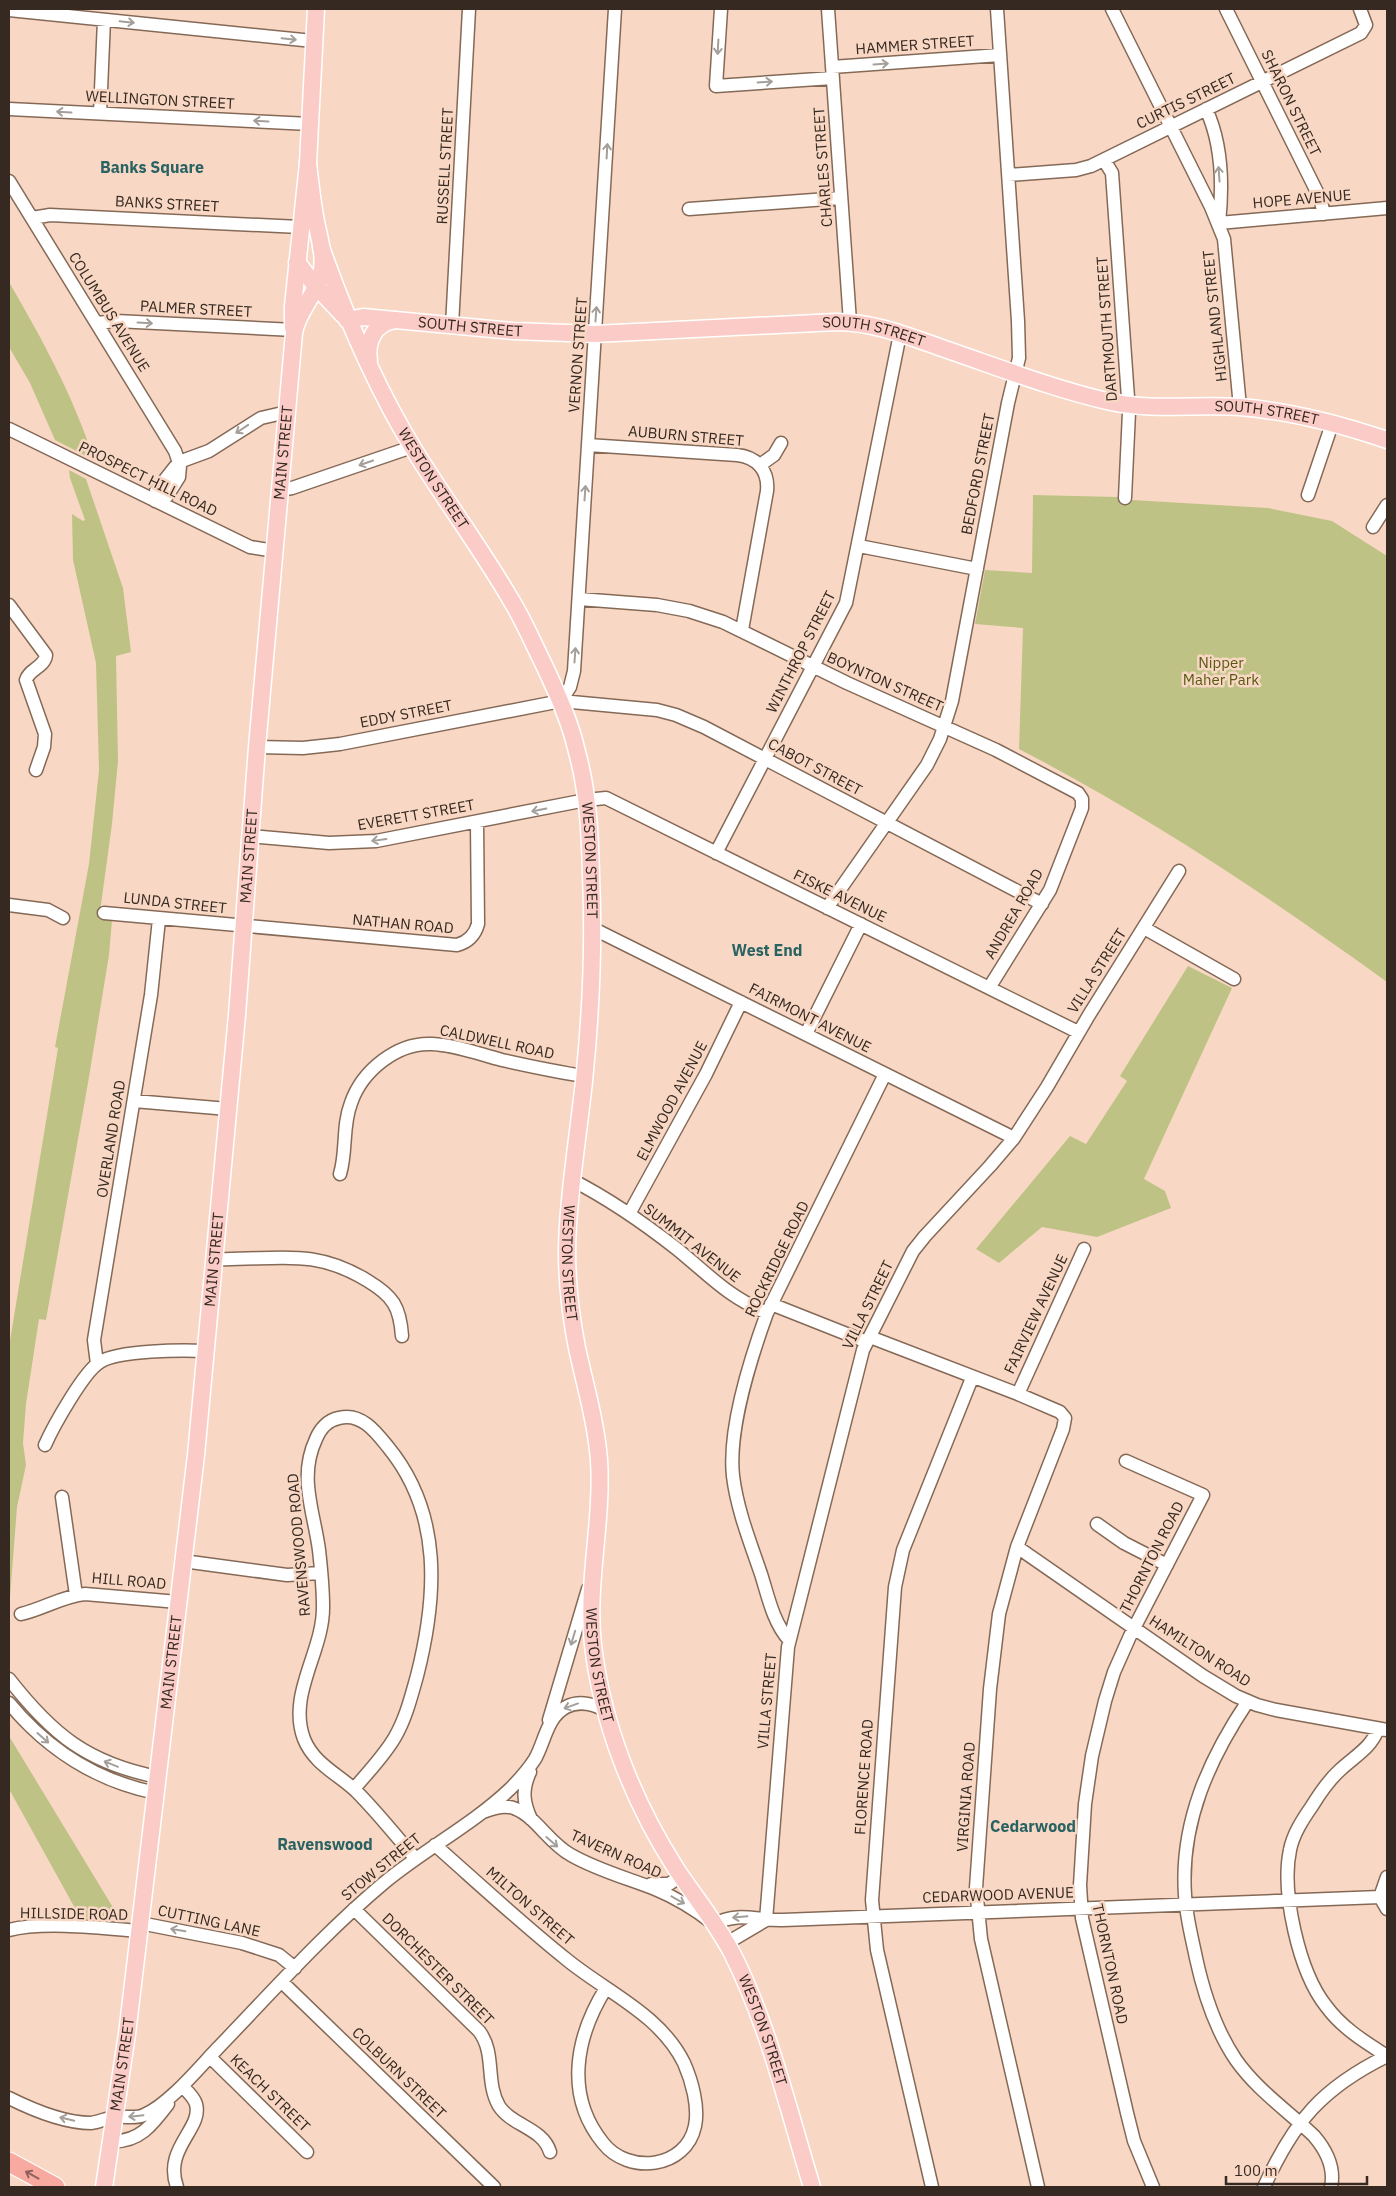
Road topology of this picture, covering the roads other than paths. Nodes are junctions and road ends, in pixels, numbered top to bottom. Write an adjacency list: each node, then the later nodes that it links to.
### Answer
1 (316, 9): 12 (main road, MAIN STREET)
2 (469, 9): 39 (street, RUSSELL STREET)
3 (616, 9): 41 (street, VERNON STREET, one-way to 3)
4 (721, 9): 14 (street, HAMMER STREET, one-way to 14)
5 (828, 9): 14 (street, CHARLES STREET)
6 (997, 9): 13 (street, BEDFORD STREET)
7 (1112, 9): 20 (street, HIGHLAND STREET)
8 (1226, 9): 15 (street, SHARON STREET)
9 (1360, 9): 15 (street, CURTIS STREET)
10 (9, 10): 11 (street)
11 (104, 20): 12 (street, one-way to 12); 18 (street)
12 (313, 42): 19 (main road, MAIN STREET)
13 (1000, 55): 14 (street, HAMMER STREET, one-way to 13); 23 (street, BEDFORD STREET)
14 (832, 72): 25 (street, CHARLES STREET)
15 (1262, 82): 17 (street, CURTIS STREET); 28 (street, SHARON STREET)
16 (9, 109): 18 (street, WELLINGTON STREET, one-way to 16)
17 (1206, 109): 20 (street, CURTIS STREET); 30 (street, HIGHLAND STREET, one-way to 17)
18 (100, 113): 19 (street, WELLINGTON STREET, one-way to 18)
19 (310, 124): 22 (main road, MAIN STREET)
20 (1171, 127): 21 (street, CURTIS STREET); 30 (street, HIGHLAND STREET)
21 (1104, 160): 23 (street, CURTIS STREET); 45 (street, DARTMOUTH STREET)
22 (308, 162): 31 (main road, MAIN STREET); 33 (main road, MAIN STREET)
23 (1009, 175): 44 (street, BEDFORD STREET)
24 (9, 181): 29 (street, COLUMBUS AVENUE)
25 (841, 198): 27 (street); 37 (street, CHARLES STREET)
26 (1387, 208): 28 (street, HOPE AVENUE)
27 (689, 209)
28 (1324, 214): 30 (street, HOPE AVENUE)
29 (32, 218): 31 (street, BANKS STREET); 38 (street, COLUMBUS AVENUE)
30 (1219, 223): 46 (street, HIGHLAND STREET)
31 (300, 227): 32 (main road, MAIN STREET)
32 (297, 262): 33 (main road, WESTON STREET); 34 (main road, MAIN STREET)
33 (320, 281): 34 (main road); 35 (main road, WESTON STREET); 40 (main road, MAIN STREET)
34 (294, 288): 40 (main road, MAIN STREET)
35 (347, 320): 36 (main road, SOUTH STREET); 43 (main road, WESTON STREET)
36 (396, 320): 39 (main road, SOUTH STREET); 43 (main road)
37 (850, 322): 41 (main road, SOUTH STREET); 42 (main road, SOUTH STREET)
38 (97, 323): 40 (street, PALMER STREET, one-way to 40); 54 (street, COLUMBUS AVENUE)
39 (452, 326): 41 (main road, SOUTH STREET)
40 (294, 330): 47 (main road, MAIN STREET)
41 (595, 334): 52 (street, VERNON STREET)
42 (900, 334): 44 (main road, SOUTH STREET); 62 (street, WINTHROP STREET)
43 (370, 366): 53 (main road, WESTON STREET)
44 (1016, 372): 45 (main road, SOUTH STREET); 64 (street, BEDFORD STREET)
45 (1129, 405): 46 (main road, SOUTH STREET); 58 (street, DARTMOUTH STREET)
46 (1240, 407): 48 (main road, SOUTH STREET)
47 (287, 412): 54 (street, one-way to 54); 56 (main road, MAIN STREET)
48 (1332, 424): 50 (main road, SOUTH STREET); 57 (street)
49 (9, 429): 59 (street, PROSPECT HILL ROAD)
50 (1387, 440)
51 (781, 443): 55 (street)
52 (588, 445): 55 (street, AUBURN STREET); 65 (street, VERNON STREET, one-way to 52)
53 (412, 447): 56 (street, one-way to 56); 69 (main road, WESTON STREET)
54 (179, 462): 59 (street)
55 (760, 465): 67 (street, AUBURN STREET)
56 (280, 490): 63 (main road, MAIN STREET)
57 (1308, 495)
58 (1125, 498)
59 (156, 500): 63 (street, PROSPECT HILL ROAD)
60 (1387, 505): 61 (street)
61 (1373, 527)
62 (859, 546): 64 (street); 68 (street, WINTHROP STREET)
63 (275, 551): 71 (main road, MAIN STREET)
64 (977, 568): 70 (street, BEDFORD STREET)
65 (579, 599): 67 (street, BOYNTON STREET); 69 (street, VERNON STREET, one-way to 65)
66 (9, 606): 73 (street)
67 (742, 630): 68 (street, BOYNTON STREET)
68 (813, 667): 70 (street, BOYNTON STREET); 72 (street, WINTHROP STREET)
69 (561, 701): 71 (street, EDDY STREET); 72 (street, CABOT STREET); 75 (main road, WESTON STREET)
70 (945, 726): 74 (street, BOYNTON STREET); 77 (street, BEDFORD STREET)
71 (257, 747): 78 (main road, MAIN STREET)
72 (766, 759): 77 (street, CABOT STREET); 79 (street, WINTHROP STREET)
73 (36, 770)
74 (1082, 799): 81 (street, ANDREA ROAD)
75 (586, 800): 76 (street, EVERETT STREET, one-way to 76); 79 (street, FISKE AVENUE); 89 (main road, WESTON STREET)
76 (477, 822): 78 (street, EVERETT STREET, one-way to 78); 88 (street, NATHAN ROAD)
77 (887, 823): 81 (street, CABOT STREET); 83 (street, BEDFORD STREET)
78 (250, 836): 88 (main road, MAIN STREET)
79 (716, 853): 83 (street, FISKE AVENUE)
80 (1179, 871): 90 (street, VILLA STREET)
81 (1042, 904): 92 (street, ANDREA ROAD)
82 (9, 905): 85 (street)
83 (827, 908): 87 (street, FISKE AVENUE)
84 (104, 913): 86 (street, LUNDA STREET)
85 (63, 918)
86 (159, 919): 88 (street, LUNDA STREET); 98 (street, OVERLAND ROAD)
87 (861, 924): 92 (street, FISKE AVENUE); 95 (street)
88 (243, 926): 99 (main road, MAIN STREET)
89 (592, 928): 93 (street, FAIRMONT AVENUE); 97 (main road, WESTON STREET)
90 (1144, 928): 91 (street); 94 (street, VILLA STREET)
91 (1234, 979)
92 (989, 988): 94 (street, FISKE AVENUE)
93 (741, 1002): 95 (street, FAIRMONT AVENUE); 103 (street, ELMWOOD AVENUE)
94 (1078, 1032): 100 (street, VILLA STREET)
95 (806, 1034): 96 (street, FAIRMONT AVENUE)
96 (885, 1074): 100 (street, FAIRMONT AVENUE); 106 (street, ROCKRIDGE ROAD)
97 (584, 1076): 101 (street, CALDWELL ROAD); 102 (main road, WESTON STREET)
98 (134, 1102): 99 (street); 110 (street, OVERLAND ROAD)
99 (228, 1109): 105 (main road, MAIN STREET)
100 (1014, 1138): 108 (street, VILLA STREET)
101 (340, 1174)
102 (572, 1180): 103 (street, SUMMIT AVENUE); 119 (main road, WESTON STREET)
103 (629, 1214): 106 (street, SUMMIT AVENUE)
104 (1084, 1249): 112 (street, FAIRVIEW AVENUE)
105 (214, 1259): 107 (street); 109 (main road, MAIN STREET)
106 (769, 1309): 108 (street, SUMMIT AVENUE); 127 (street, ROCKRIDGE ROAD)
107 (402, 1336)
108 (868, 1339): 111 (street, SUMMIT AVENUE); 127 (street, VILLA STREET)
109 (206, 1351): 110 (street); 120 (main road, MAIN STREET)
110 (97, 1364): 114 (street)
111 (972, 1378): 112 (street, SUMMIT AVENUE); 151 (street, FLORENCE ROAD)
112 (1018, 1394): 113 (street, SUMMIT AVENUE)
113 (1064, 1415): 118 (street, VIRGINIA ROAD)
114 (45, 1445)
115 (1126, 1461): 121 (street, THORNTON ROAD)
116 (62, 1496): 123 (street)
117 (1097, 1524): 121 (street)
118 (1016, 1547): 126 (street, HAMILTON ROAD); 150 (street, VIRGINIA ROAD)
119 (595, 1557): 131 (main road, WESTON STREET); 133 (street, one-way to 133)
120 (183, 1561): 122 (street); 124 (main road, MAIN STREET)
121 (1167, 1565): 126 (street, THORNTON ROAD)
122 (321, 1573): 136 (street, RAVENSWOOD ROAD); 136 (street, RAVENSWOOD ROAD)
123 (76, 1594): 124 (street, HILL ROAD); 125 (street, HILL ROAD)
124 (178, 1602): 135 (main road, MAIN STREET)
125 (21, 1614)
126 (1134, 1628): 129 (street, HAMILTON ROAD); 147 (street, THORNTON ROAD)
127 (789, 1640): 152 (street, VILLA STREET)
128 (9, 1679): 135 (street, one-way to 128)
129 (1248, 1701): 132 (street, HAMILTON ROAD); 146 (street)
130 (9, 1703): 135 (street, one-way to 135)
131 (607, 1712): 133 (street, STOW STREET, one-way to 133); 141 (main road, WESTON STREET)
132 (1383, 1729): 145 (street)
133 (547, 1732): 134 (street, STOW STREET)
134 (539, 1751): 137 (street, STOW STREET); 138 (street)
135 (157, 1785): 154 (main road, MAIN STREET)
136 (354, 1789): 140 (street, RAVENSWOOD ROAD)
137 (483, 1812): 138 (street, TAVERN ROAD); 139 (street, STOW STREET)
138 (531, 1819): 143 (street, TAVERN ROAD, one-way to 143)
139 (435, 1845): 140 (street, STOW STREET); 159 (street, MILTON STREET)
140 (415, 1858): 148 (street, STOW STREET)
141 (681, 1876): 143 (street); 153 (main road, WESTON STREET)
142 (1387, 1877): 144 (street)
143 (638, 1882): 153 (street, TAVERN ROAD, one-way to 153)
144 (1380, 1897): 145 (street, CEDARWOOD AVENUE); 149 (street)
145 (1290, 1900): 146 (street, CEDARWOOD AVENUE); 160 (street)
146 (1186, 1904): 147 (street, CEDARWOOD AVENUE); 165 (street)
147 (1080, 1908): 150 (street, CEDARWOOD AVENUE); 177 (street, THORNTON ROAD)
148 (354, 1909): 157 (street, STOW STREET); 168 (street, DORCHESTER STREET)
149 (1387, 1909)
150 (977, 1912): 151 (street, CEDARWOOD AVENUE); 176 (street, VIRGINIA ROAD)
151 (872, 1916): 152 (street, CEDARWOOD AVENUE); 175 (street, FLORENCE ROAD)
152 (766, 1920): 153 (street, CEDARWOOD AVENUE, one-way to 153); 156 (street, CEDARWOOD AVENUE)
153 (714, 1924): 156 (main road, WESTON STREET)
154 (140, 1927): 155 (street, HILLSIDE ROAD); 157 (street, CUTTING LANE, one-way to 154); 164 (main road, MAIN STREET)
155 (9, 1930)
156 (726, 1943): 174 (main road, WESTON STREET)
157 (295, 1968): 158 (street, STOW STREET)
158 (282, 1982): 161 (street, STOW STREET); 173 (street, COLBURN STREET)
159 (606, 1988): 159 (street, MILTON STREET)
160 (1387, 2056): 165 (street)
161 (210, 2057): 162 (street, STOW STREET); 167 (street, KEACH STREET)
162 (182, 2086): 164 (street, STOW STREET, one-way to 164); 166 (street, STOW STREET); 172 (street)
163 (9, 2098): 164 (street, STOW STREET, one-way to 163)
164 (115, 2117): 166 (main road, MAIN STREET)
165 (1300, 2122): 178 (street); 179 (street)
166 (112, 2142): 170 (main road, MAIN STREET)
167 (307, 2152)
168 (550, 2152)
169 (9, 2162): 171 (highway, one-way to 169)
170 (105, 2184)
171 (55, 2187)
172 (177, 2187)
173 (494, 2187)
174 (812, 2187)
175 (932, 2187)
176 (1038, 2187)
177 (1153, 2187)
178 (1264, 2187)
179 (1331, 2187)

